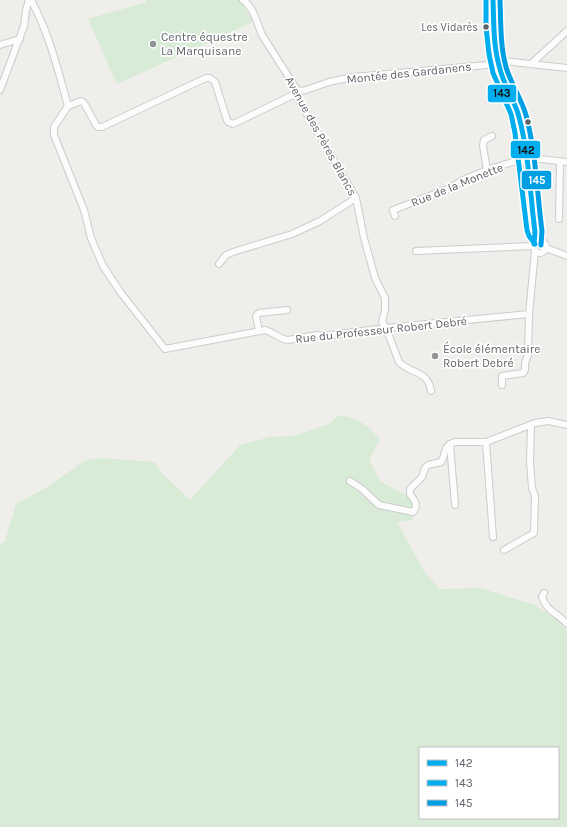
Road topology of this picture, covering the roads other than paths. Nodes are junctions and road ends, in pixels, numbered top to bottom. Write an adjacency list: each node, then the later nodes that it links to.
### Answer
1 (30, 0): 5 (street); 12 (street)
2 (493, 0): 7 (street)
3 (246, 1): 11 (street, Avenue des Pères Blancs)
4 (567, 31): 8 (street)
5 (20, 39): 6 (street); 10 (street)
6 (0, 44)
7 (498, 62): 8 (street, Montée des Gardanens); 11 (street, Montée des Gardanens); 14 (street)
8 (531, 64): 9 (street, Montée des Gardanens)
9 (567, 68)
10 (0, 90)
11 (296, 90): 12 (street); 18 (street, Avenue des Pères Blancs)
12 (68, 106): 31 (street, Rue du Professeur Robert Debré)
13 (492, 136): 17 (street)
14 (526, 158): 15 (street); 17 (street, Rue de la Monette); 21 (street)
15 (560, 162): 16 (street); 20 (street)
16 (567, 162)
17 (487, 170): 19 (street, Rue de la Monette)
18 (356, 198): 27 (street); 30 (street, Avenue des Pères Blancs)
19 (395, 216)
20 (559, 219)
21 (535, 232): 22 (street); 23 (street)
22 (541, 240): 23 (street); 24 (street)
23 (536, 248): 24 (street); 25 (street); 29 (street)
24 (546, 248): 26 (street)
25 (416, 251)
26 (567, 256)
27 (219, 264)
28 (287, 310): 31 (street)
29 (529, 314): 30 (street, Rue du Professeur Robert Debré); 32 (street)
30 (386, 328): 31 (street, Rue du Professeur Robert Debré); 33 (street, Avenue des Pères Blancs)
31 (259, 331)
32 (502, 385)
33 (431, 391)
34 (531, 425): 35 (street); 36 (street); 41 (street)
35 (567, 425)
36 (486, 442): 37 (street); 40 (street)
37 (450, 444): 38 (street); 39 (street)
38 (350, 481)
39 (455, 505)
40 (493, 537)
41 (504, 550)
42 (544, 593): 43 (street)
43 (567, 624)

